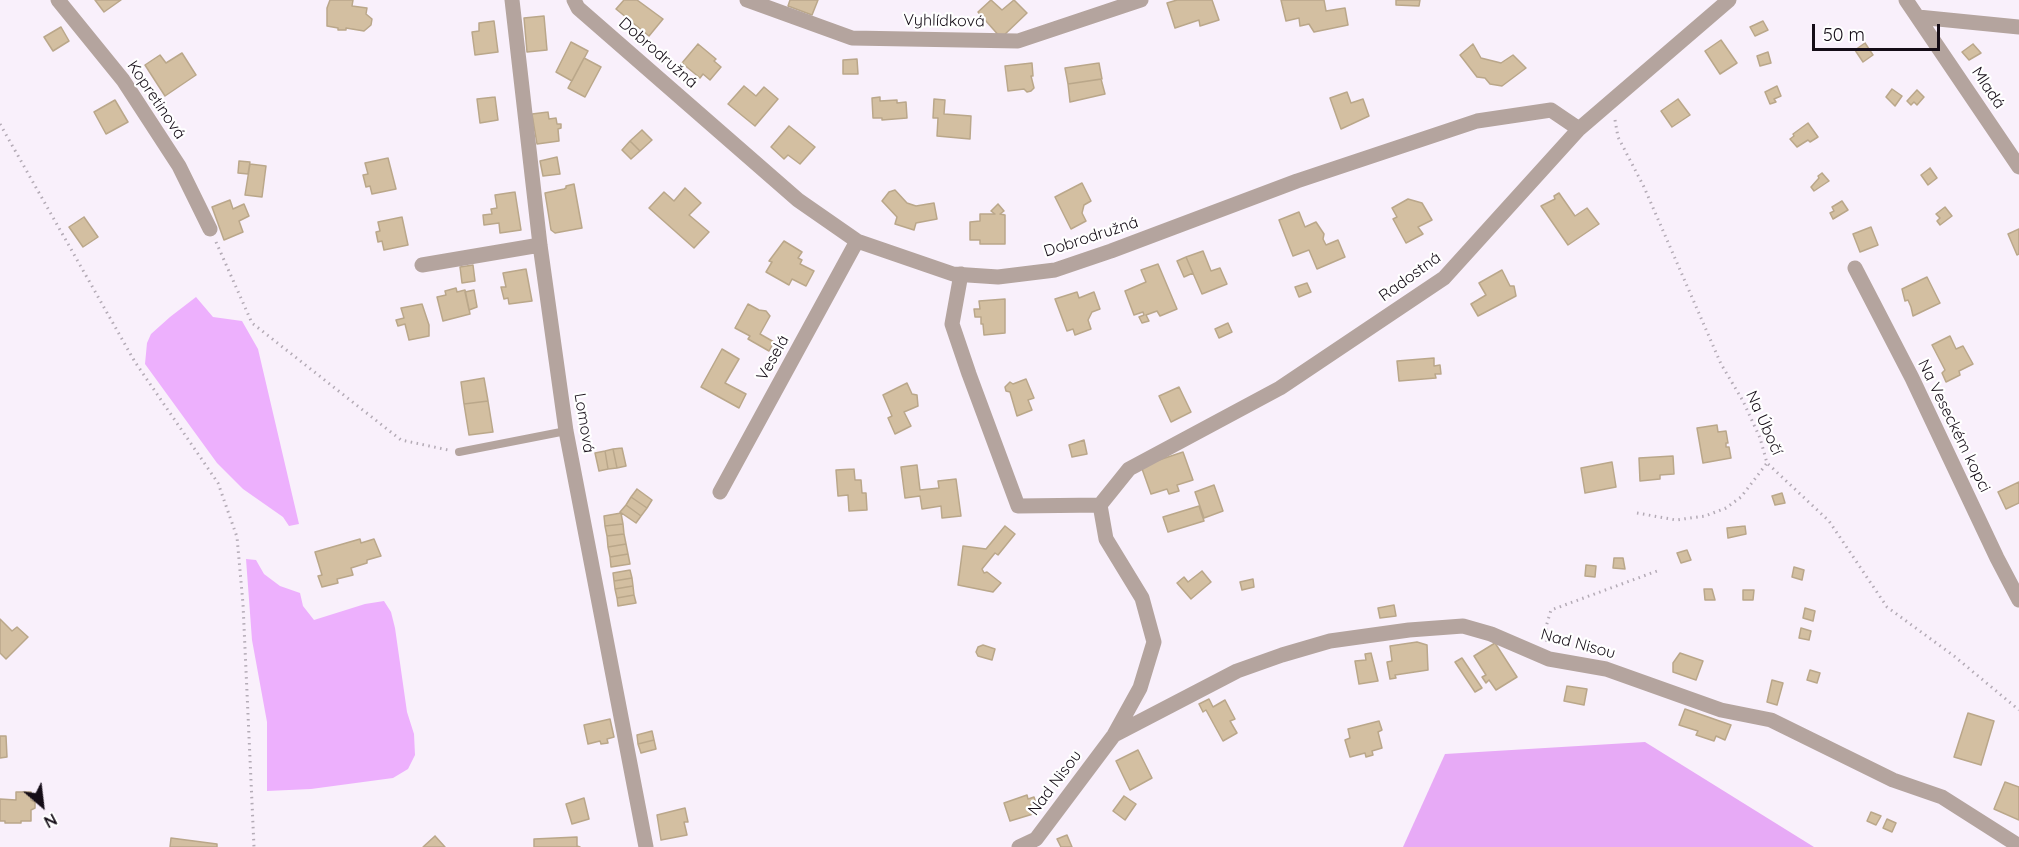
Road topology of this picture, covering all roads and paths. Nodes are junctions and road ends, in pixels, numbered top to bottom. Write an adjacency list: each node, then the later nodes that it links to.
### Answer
1 (58, 0): 14 (street, Kopretinová)
2 (512, 0): 16 (street, Lomová)
3 (574, 0): 15 (street, Dobrodružná)
4 (747, 0): 5 (street, Vyhlídková)
5 (1140, 0)
6 (1729, 0): 10 (street, Radostná)
7 (1906, 0): 8 (street, Mladá)
8 (1918, 17): 9 (street); 13 (street, Mladá)
9 (2019, 27)
10 (1612, 101): 12 (street, Radostná); 22 (path, Na Úbočí)
11 (0, 124): 32 (path)
12 (1579, 129): 19 (street, Dobrodružná); 24 (street, Radostná)
13 (2019, 167)
14 (210, 229): 21 (path)
15 (857, 240): 19 (street, Dobrodružná); 23 (street, Veselá)
16 (540, 245): 17 (street); 20 (street, Lomová)
17 (422, 265)
18 (1855, 268): 27 (street, Na Veseckém kopci)
19 (961, 274): 24 (street)
20 (566, 431): 21 (lane); 33 (street, Lomová)
21 (459, 452)
22 (1767, 463): 25 (path); 29 (path, Na Úbočí)
23 (720, 492)
24 (1100, 505): 30 (street, Nad Nisou)
25 (1637, 513)
26 (1657, 571): 28 (path)
27 (2019, 600)
28 (1549, 659): 30 (street, Nad Nisou); 31 (street, Nad Nisou)
29 (2019, 710)
30 (1114, 735): 34 (street, Nad Nisou)
31 (2019, 846)
32 (254, 847)
33 (646, 847)
34 (1019, 847)

